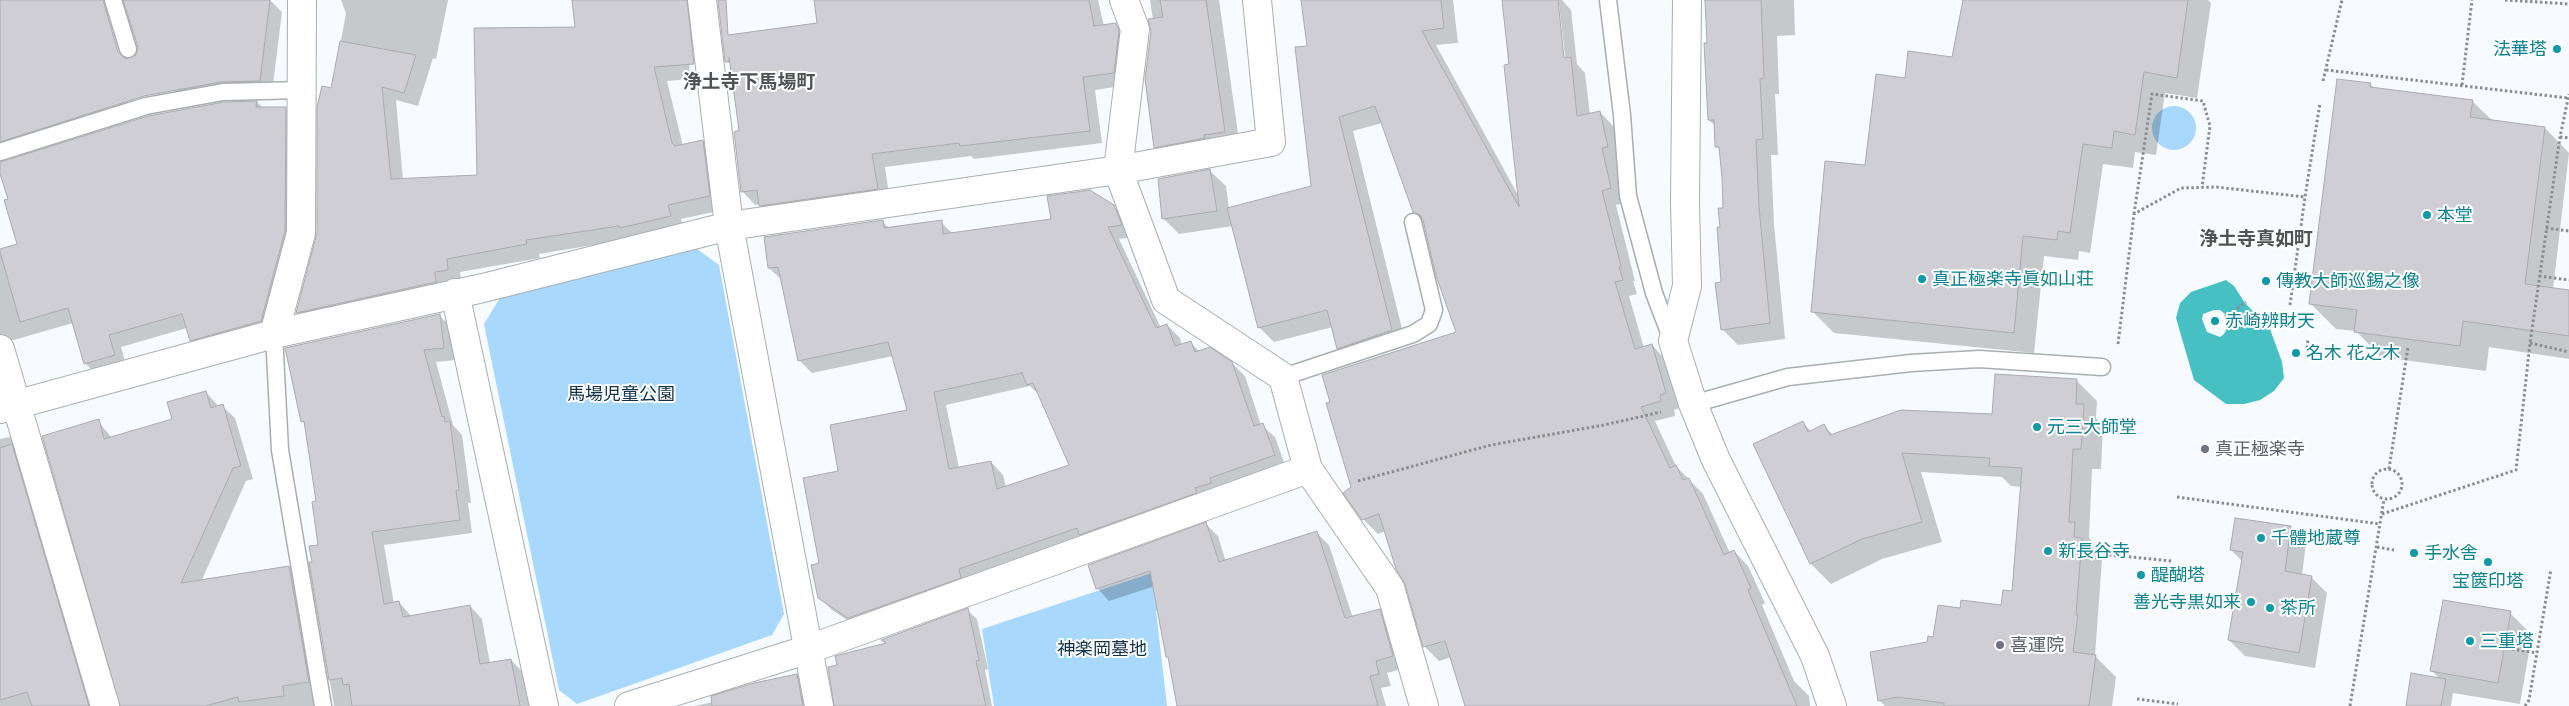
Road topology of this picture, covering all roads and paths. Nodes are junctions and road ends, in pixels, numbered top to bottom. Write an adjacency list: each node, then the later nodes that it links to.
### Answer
1 (113, 0): 12 (lane)
2 (302, 0): 16 (street)
3 (702, 0): 27 (street)
4 (1124, 0): 22 (street)
5 (1257, 0): 22 (street)
6 (1608, 0): 38 (lane)
7 (1687, 0): 38 (street)
8 (2342, 0): 13 (path)
9 (2472, 0): 15 (path)
10 (2505, 0): 11 (path)
11 (2569, 4)
12 (128, 49)
13 (2326, 70): 14 (path); 15 (path)
14 (2323, 81)
15 (2462, 85): 17 (path)
16 (302, 90): 21 (lane); 36 (street)
17 (2569, 96): 19 (path)
18 (2320, 103): 24 (path)
19 (2560, 137): 20 (path); 28 (path)
20 (2569, 138)
21 (0, 152)
22 (1118, 170): 27 (street); 46 (street)
23 (2202, 188): 24 (path); 25 (path); 25 (path)
24 (2305, 197): 34 (path)
25 (2134, 214): 44 (path)
26 (1413, 222): 46 (lane)
27 (729, 226): 32 (street); 60 (street)
28 (2546, 228): 29 (path); 30 (path)
29 (2569, 231)
30 (2539, 276): 31 (path); 39 (path)
31 (2569, 280)
32 (455, 293): 36 (street); 67 (street)
33 (2246, 302): 35 (path)
34 (2290, 306)
35 (2225, 317)
36 (274, 334): 48 (street); 66 (lane)
37 (2308, 340): 41 (path)
38 (1673, 341): 47 (street)
39 (2530, 343): 43 (path); 53 (path)
40 (2408, 347): 49 (path)
41 (2307, 348)
42 (0, 349): 48 (street)
43 (2569, 352)
44 (2116, 353)
45 (2102, 367): 47 (lane)
46 (1283, 377): 50 (street)
47 (1693, 404): 50 (path); 71 (street)
48 (8, 407): 65 (street)
49 (2389, 469): 52 (path); 52 (path)
50 (1316, 480): 60 (street); 70 (street)
51 (2177, 497): 54 (path)
52 (2384, 499): 53 (path)
53 (2382, 514): 54 (path)
54 (2380, 524): 55 (path)
55 (2376, 547): 56 (path); 72 (path)
56 (2394, 550)
57 (2089, 553): 58 (path)
58 (2172, 561)
59 (2551, 569): 62 (path)
60 (809, 649): 68 (street); 69 (street)
61 (2512, 649): 62 (path)
62 (2537, 653): 73 (path)
63 (2137, 698): 64 (path)
64 (2178, 704)
65 (105, 706)
66 (323, 706)
67 (544, 706)
68 (629, 706)
69 (819, 706)
70 (1424, 706)
71 (1832, 706)
72 (2350, 706)
73 (2525, 706)

